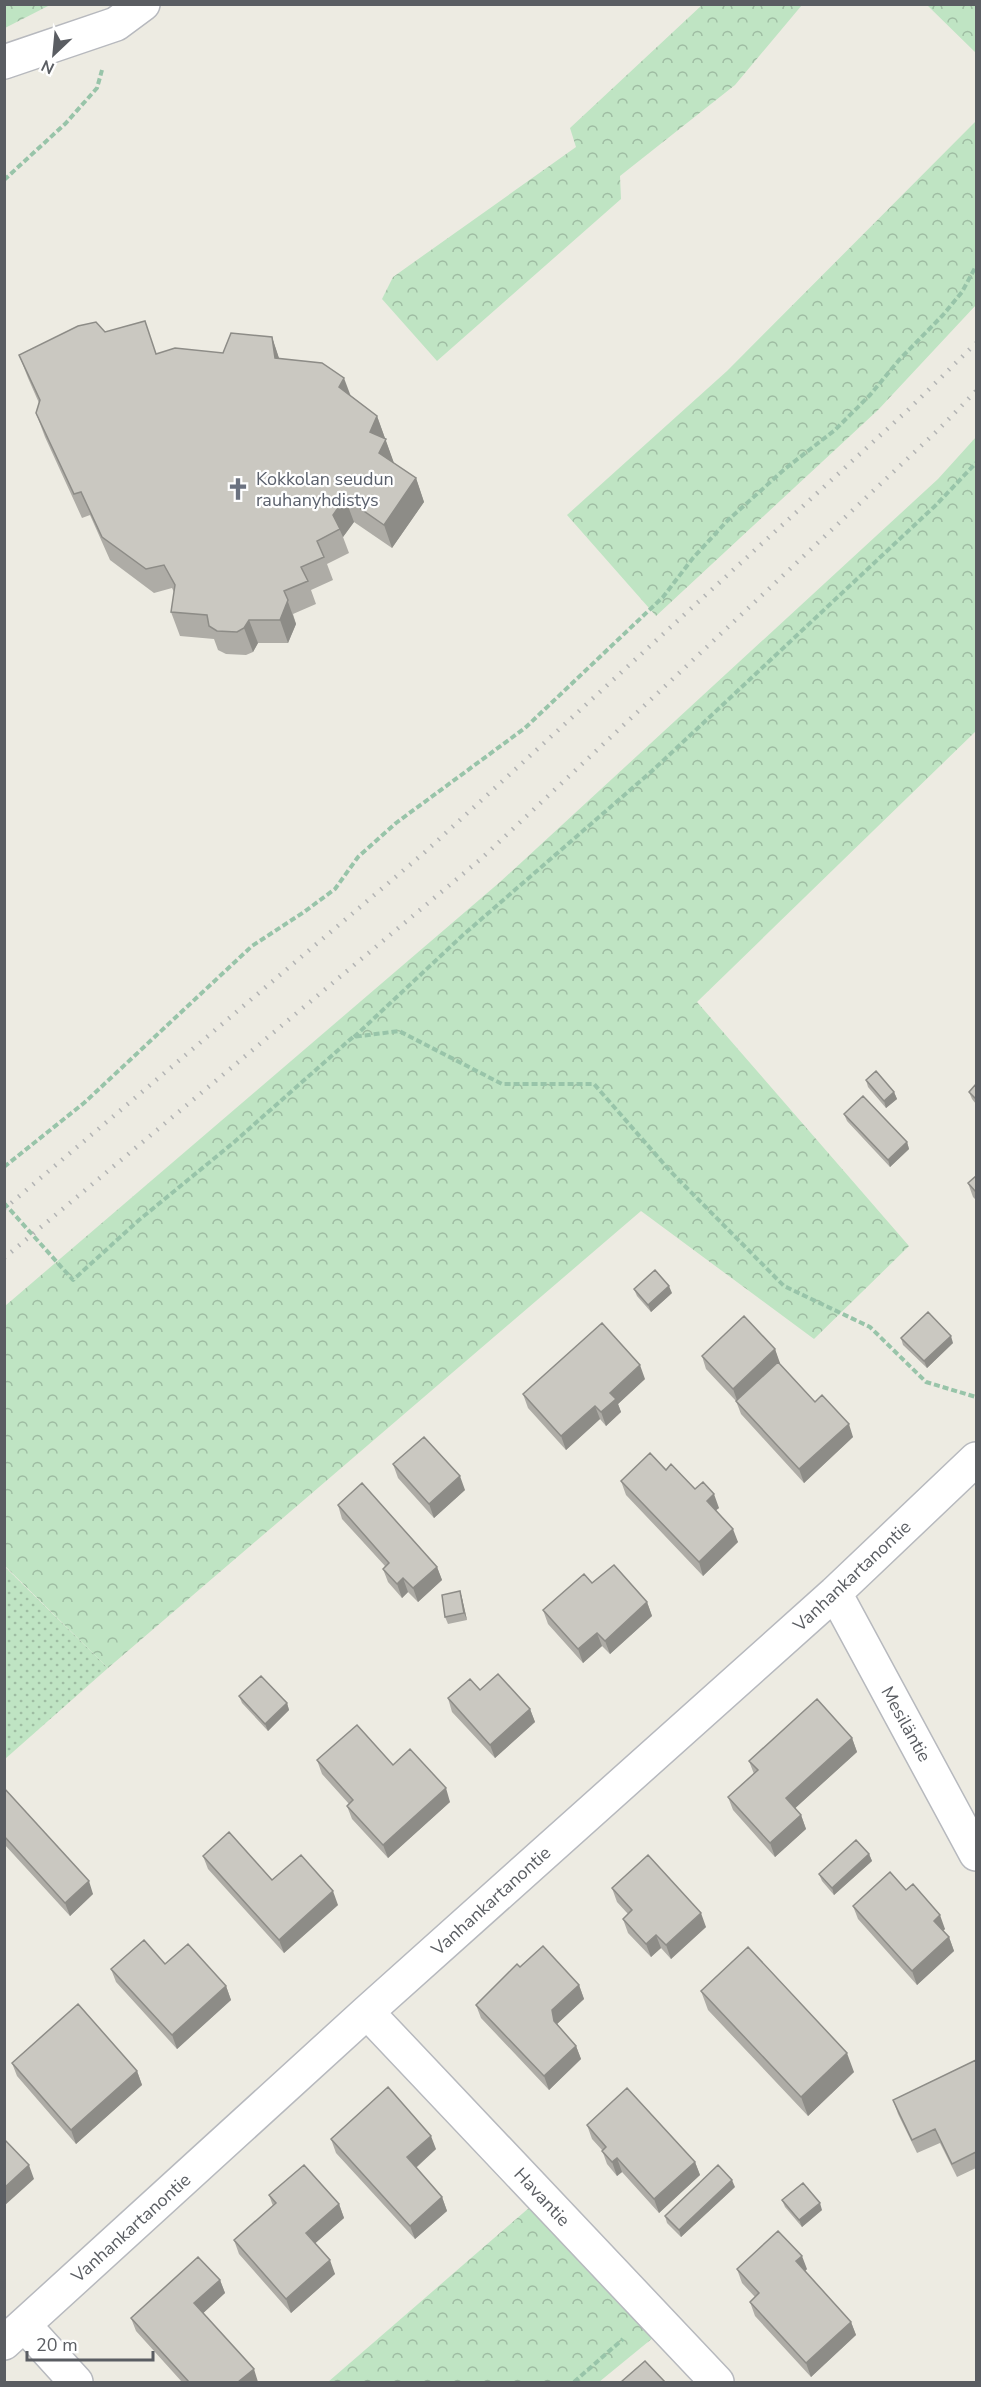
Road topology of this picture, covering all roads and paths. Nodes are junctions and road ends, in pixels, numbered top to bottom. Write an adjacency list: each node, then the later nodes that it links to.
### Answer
1 (143, 4): 2 (street)
2 (116, 24): 3 (street); 4 (path)
3 (4, 62)
4 (4, 180)
5 (976, 266): 8 (path)
6 (976, 463): 7 (path)
7 (353, 1037): 9 (path); 10 (path)
8 (4, 1167)
9 (4, 1203)
10 (976, 1397)
11 (976, 1459): 12 (street, Vanhankartanontie)
12 (835, 1593): 13 (street, Mesiläntie); 14 (street, Vanhankartanontie)
13 (976, 1854)
14 (367, 2012): 15 (street, Havantie); 16 (street, Vanhankartanontie)
15 (652, 2313): 18 (path); 19 (street, Havantie)
16 (15, 2334): 17 (street)
17 (76, 2382)
18 (574, 2382)
19 (717, 2382)

